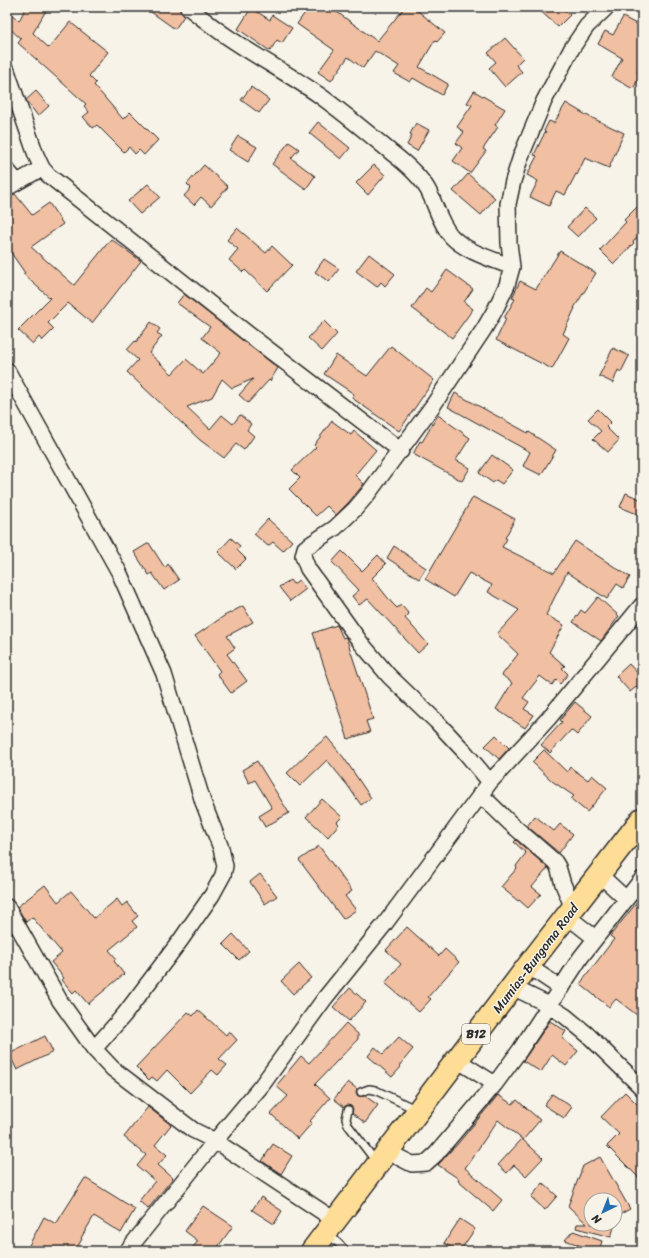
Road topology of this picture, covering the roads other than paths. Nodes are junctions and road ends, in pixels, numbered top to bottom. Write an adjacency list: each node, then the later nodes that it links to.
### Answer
1 (188, 7): 7 (street)
2 (607, 7): 7 (street)
3 (7, 71): 4 (street)
4 (42, 168): 6 (street); 9 (street)
5 (7, 170): 6 (street)
6 (12, 185)
7 (512, 267): 9 (street)
8 (7, 370): 24 (street)
9 (401, 450): 11 (street)
10 (642, 606): 11 (street)
11 (490, 782): 12 (street)
12 (480, 794): 18 (street); 31 (street)
13 (641, 824): 14 (highway, Mumias-Bungoma Road / B12)
14 (599, 874): 16 (street); 18 (highway, Mumias-Bungoma Road / B12)
15 (642, 879): 16 (street)
16 (626, 899): 19 (street)
17 (7, 907): 24 (street)
18 (570, 912): 19 (street); 20 (highway, Mumias-Bungoma Road / B12)
19 (595, 938): 22 (street)
20 (528, 966): 21 (highway, Mumias-Bungoma Road / B12); 22 (street)
21 (512, 987): 23 (street); 25 (highway, Mumias-Bungoma Road / B12)
22 (560, 988): 23 (street)
23 (549, 1006): 26 (street); 27 (street)
24 (94, 1048): 31 (street)
25 (457, 1060): 26 (street); 30 (highway, Mumias-Bungoma Road / B12)
26 (495, 1084): 32 (street)
27 (642, 1088)
28 (361, 1092): 30 (lane)
29 (348, 1110): 32 (lane)
30 (418, 1111): 32 (highway, Mumias-Bungoma Road / B12)
31 (215, 1141): 33 (street); 34 (street)
32 (383, 1158): 33 (highway, Mumias-Bungoma Road / B12)
33 (332, 1226): 35 (highway, Mumias-Bungoma Road / B12); 36 (lane)
34 (127, 1251)
35 (312, 1251)
36 (346, 1251)

